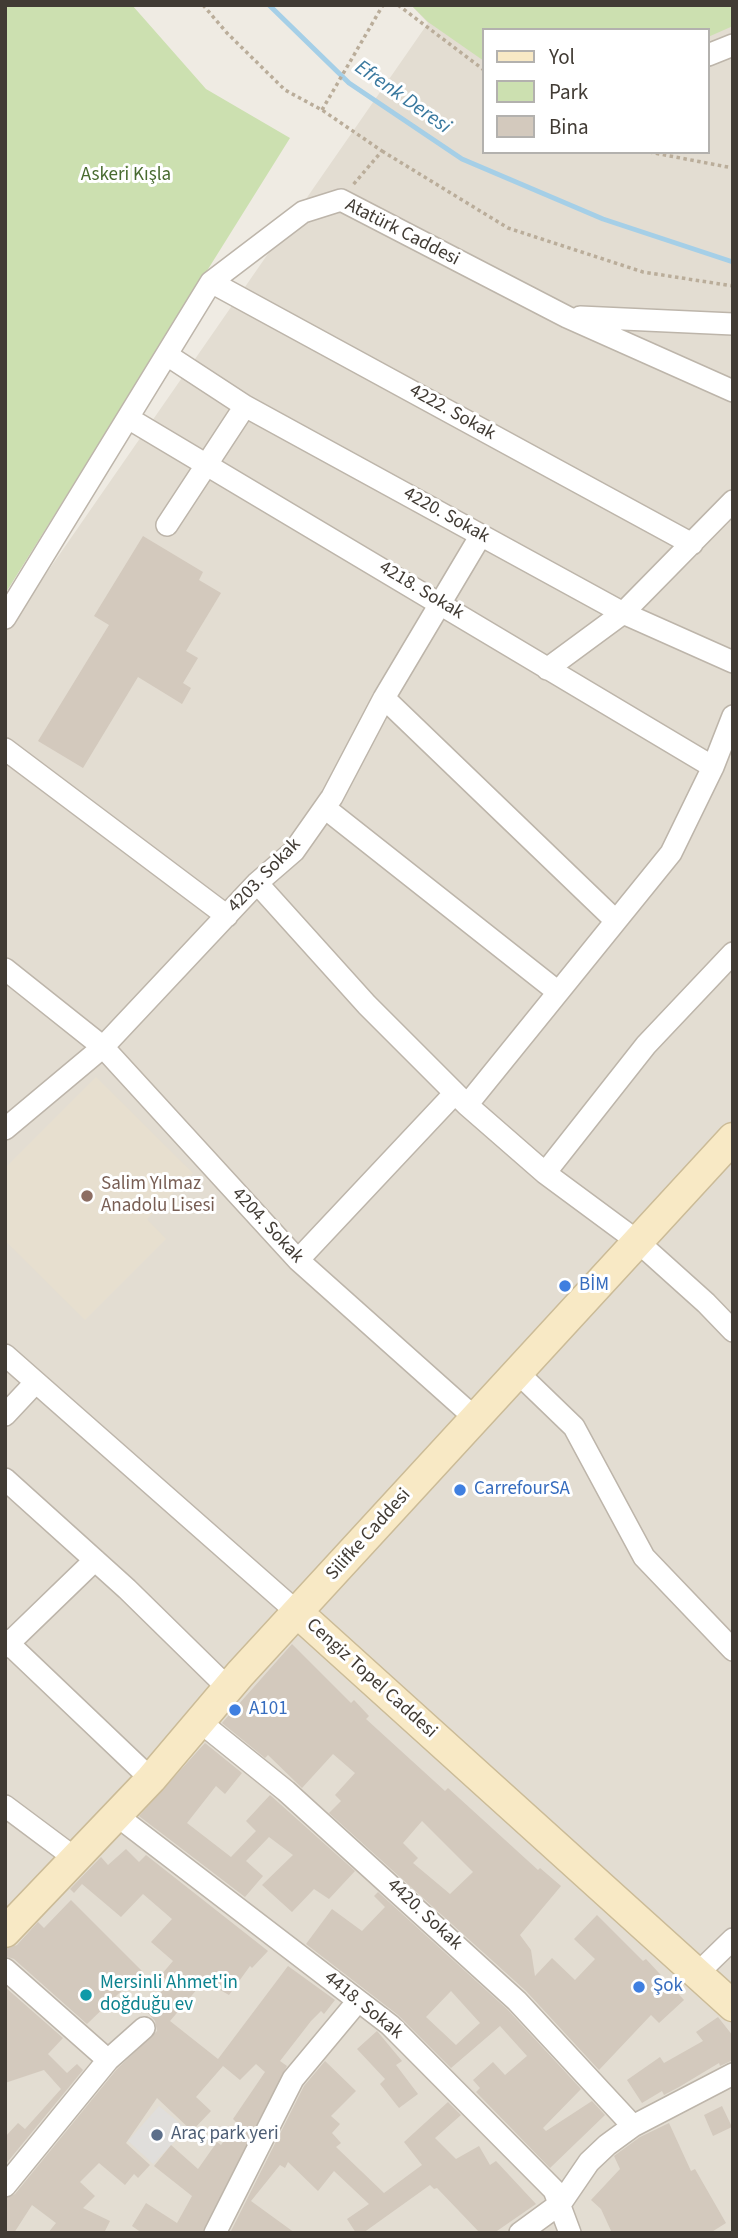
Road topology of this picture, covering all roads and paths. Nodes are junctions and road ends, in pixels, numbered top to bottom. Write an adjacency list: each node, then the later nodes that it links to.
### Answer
1 (203, 5): 7 (path)
2 (383, 5): 7 (path)
3 (398, 5): 6 (path)
4 (733, 45): 5 (street)
5 (710, 54)
6 (482, 69)
7 (322, 110): 8 (path)
8 (382, 151): 11 (path); 13 (path)
9 (660, 154): 10 (path)
10 (733, 168)
11 (341, 200): 12 (street, Atatürk Caddesi); 14 (street, Atatürk Caddesi)
12 (211, 282): 16 (street, Atatürk Caddesi); 24 (street, 4222. Sokak)
13 (733, 286)
14 (567, 317): 15 (street); 17 (street, Atatürk Caddesi)
15 (733, 324)
16 (167, 355): 18 (street, 4220. Sokak); 19 (street, Atatürk Caddesi)
17 (733, 391)
18 (245, 406): 20 (street); 23 (street, 4220. Sokak)
19 (128, 418): 20 (street, 4218. Sokak); 27 (street, Atatürk Caddesi)
20 (207, 465): 22 (street); 25 (street, 4218. Sokak)
21 (733, 501): 24 (street)
22 (167, 525)
23 (481, 535): 25 (street, 4203. Sokak); 26 (street, 4220. Sokak)
24 (692, 544): 26 (street)
25 (441, 602): 29 (street, 4218. Sokak); 30 (street, 4203. Sokak)
26 (623, 613): 28 (street, 4220. Sokak); 29 (street)
27 (5, 618)
28 (733, 662)
29 (547, 669): 33 (street, 4218. Sokak)
30 (384, 698): 34 (street, 4203. Sokak); 37 (street)
31 (733, 716): 33 (street)
32 (5, 749): 36 (street)
33 (713, 767): 37 (street)
34 (325, 808): 35 (street, 4203. Sokak); 40 (street)
35 (257, 883): 36 (street, 4203. Sokak); 42 (street)
36 (227, 916): 41 (street, 4203. Sokak)
37 (615, 920): 40 (street)
38 (733, 953): 45 (street)
39 (5, 970): 41 (street, 4204. Sokak)
40 (558, 992): 42 (street)
41 (103, 1047): 43 (street, 4203. Sokak); 47 (street, 4204. Sokak)
42 (461, 1099): 45 (street); 47 (street)
43 (7, 1124)
44 (733, 1138): 46 (street, Silifke Caddesi)
45 (545, 1173): 46 (street)
46 (637, 1241): 48 (street); 50 (street, Silifke Caddesi)
47 (298, 1260): 53 (street, 4204. Sokak)
48 (733, 1331)
49 (5, 1355): 51 (street, Cengiz Topel Caddesi)
50 (516, 1371): 53 (street, Silifke Caddesi); 57 (street)
51 (35, 1383): 52 (street); 56 (street, Cengiz Topel Caddesi)
52 (5, 1415)
53 (475, 1418): 56 (street, Silifke Caddesi)
54 (5, 1479): 55 (street)
55 (95, 1560): 58 (street); 59 (street)
56 (298, 1613): 59 (street, Silifke Caddesi); 68 (street, Cengiz Topel Caddesi)
57 (730, 1642)
58 (7, 1643): 61 (street)
59 (228, 1688): 60 (street, Silifke Caddesi)
60 (199, 1721): 61 (street, Silifke Caddesi); 74 (street, 4420. Sokak)
61 (151, 1779): 63 (street, Silifke Caddesi)
62 (5, 1806): 64 (street)
63 (116, 1815): 64 (street, Silifke Caddesi); 69 (street, 4418. Sokak)
64 (76, 1859): 65 (street, Silifke Caddesi)
65 (5, 1933)
66 (733, 1939): 68 (street)
67 (5, 1969): 72 (street)
68 (698, 1973): 70 (street, Cengiz Topel Caddesi)
69 (358, 2001): 76 (street, 4418. Sokak); 77 (street)
70 (733, 2006)
71 (144, 2028): 72 (street)
72 (108, 2060): 75 (street)
73 (733, 2074): 74 (street)
74 (633, 2126): 76 (street)
75 (5, 2186)
76 (561, 2203): 78 (street); 79 (street, 4418. Sokak)
77 (215, 2233)
78 (520, 2233)
79 (570, 2233)

